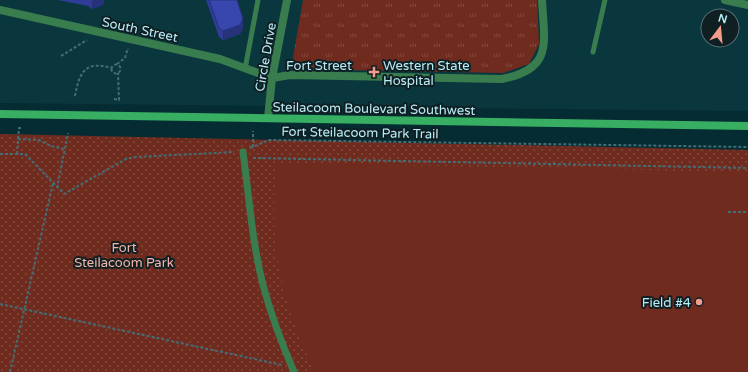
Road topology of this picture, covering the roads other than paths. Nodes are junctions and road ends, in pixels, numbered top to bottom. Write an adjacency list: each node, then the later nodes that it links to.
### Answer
1 (258, 0): 9 (lane)
2 (287, 0): 10 (street, Circle Drive)
3 (542, 0): 10 (street, Fort Street)
4 (605, 0): 8 (lane)
5 (725, 0): 6 (street)
6 (748, 5)
7 (0, 10): 9 (street, South Street)
8 (593, 52)
9 (246, 68): 10 (street, South Street)
10 (272, 78): 12 (street, Circle Drive)
11 (0, 114): 12 (main road, Steilacoom Boulevard Southwest)
12 (268, 118): 13 (main road, Steilacoom Boulevard Southwest)
13 (748, 126)
14 (244, 155): 15 (street)
15 (294, 370)

